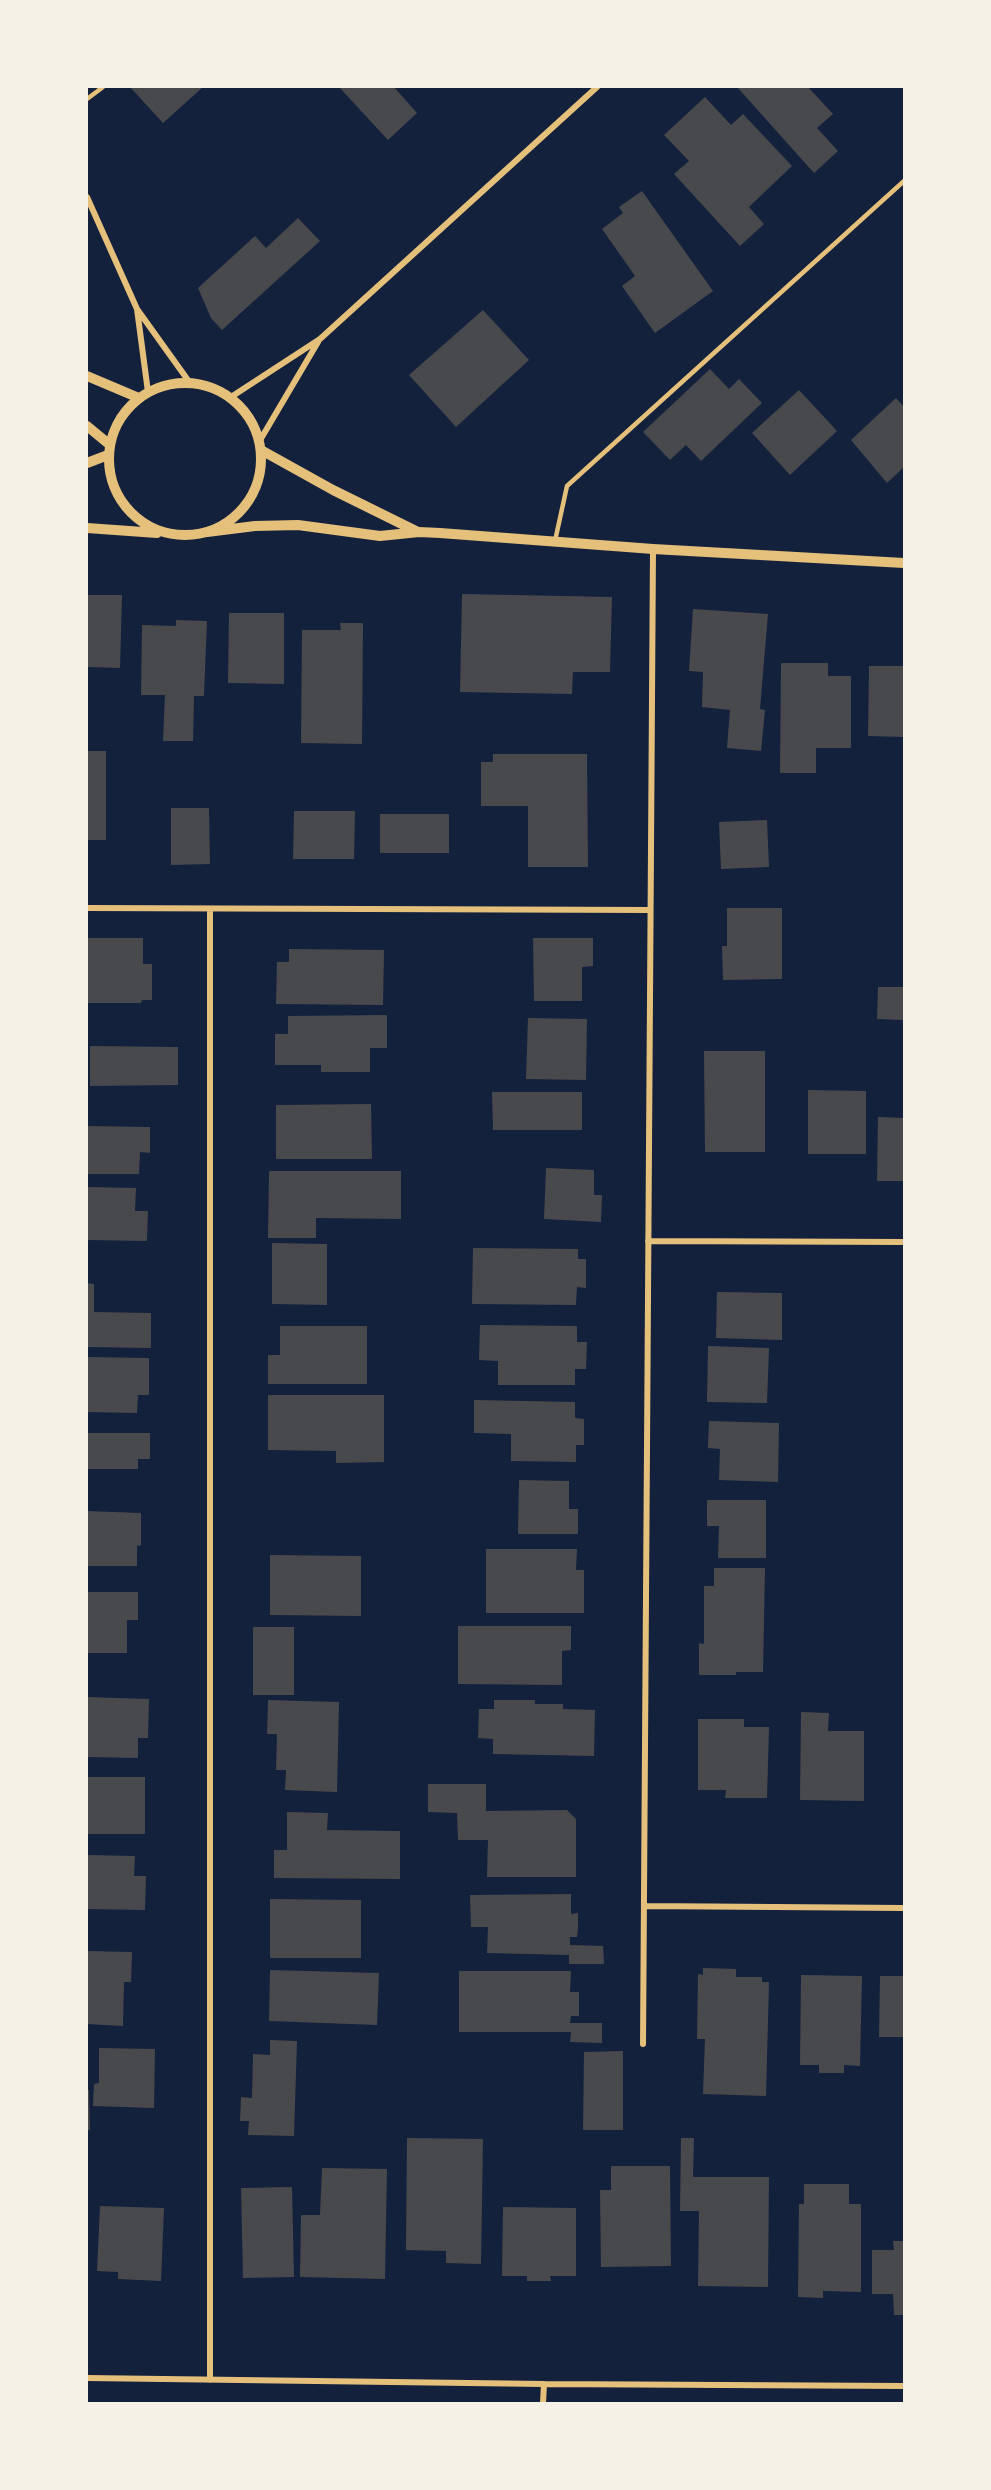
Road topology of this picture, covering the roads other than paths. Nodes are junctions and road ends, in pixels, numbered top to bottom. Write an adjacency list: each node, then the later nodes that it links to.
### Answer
1 (103, 87): 3 (lane)
2 (597, 87): 7 (street)
3 (87, 99)
4 (904, 181): 20 (lane)
5 (87, 197): 6 (street)
6 (137, 309): 9 (street); 10 (street)
7 (320, 339): 11 (street); 13 (street)
8 (87, 376): 10 (street)
9 (190, 383): 10 (street); 11 (street)
10 (143, 395): 14 (street)
11 (231, 398): 13 (street)
12 (87, 426): 14 (street)
13 (260, 446): 17 (street); 18 (street)
14 (109, 450): 15 (street); 19 (street)
15 (87, 463)
16 (87, 528): 19 (street)
17 (207, 532): 18 (street); 19 (street)
18 (418, 532): 20 (street)
19 (166, 534)
20 (555, 541): 21 (street)
21 (653, 549): 22 (street); 25 (street)
22 (903, 562)
23 (87, 908): 24 (street)
24 (210, 909): 25 (street); 32 (street)
25 (649, 910): 26 (street)
26 (648, 1241): 27 (street); 28 (street)
27 (904, 1242)
28 (644, 1906): 29 (street); 30 (street)
29 (904, 1908)
30 (643, 2044)
31 (87, 2378): 32 (street)
32 (210, 2380): 33 (street)
33 (544, 2384): 34 (street); 35 (street)
34 (904, 2386)
35 (543, 2403)

